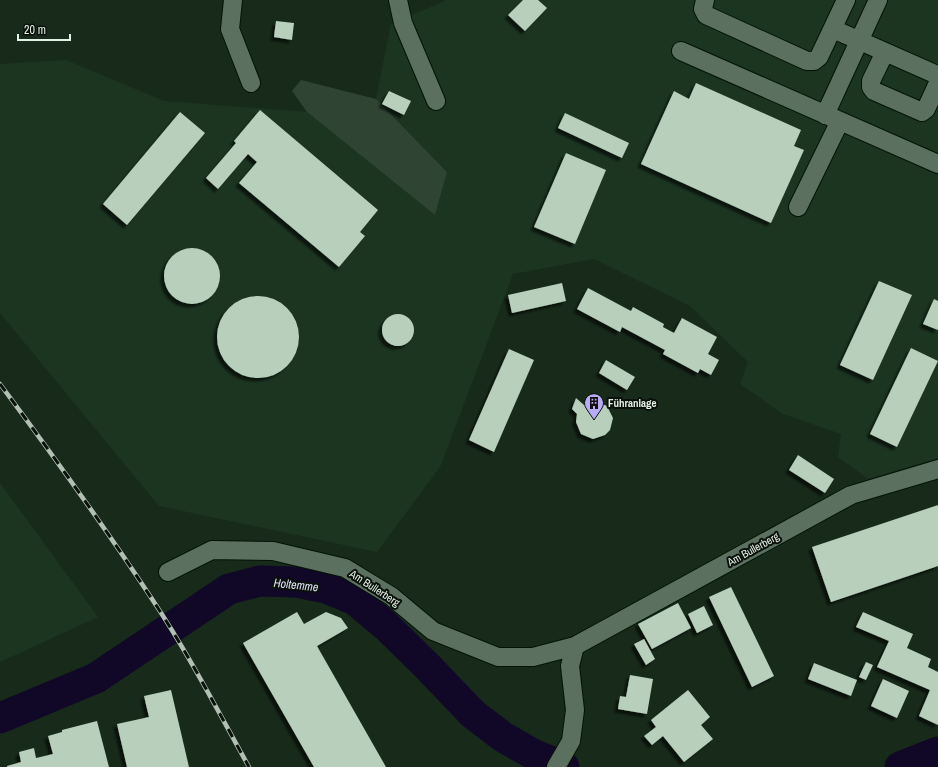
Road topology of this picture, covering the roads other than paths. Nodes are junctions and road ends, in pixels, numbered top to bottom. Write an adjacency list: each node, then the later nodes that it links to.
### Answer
1 (233, 0): 11 (street)
2 (398, 0): 13 (street)
3 (705, 0): 6 (street)
4 (846, 0): 6 (street)
5 (878, 0): 7 (street)
6 (833, 29): 7 (street)
7 (859, 40): 9 (street); 14 (street)
8 (681, 51): 14 (street)
9 (885, 52): 10 (street); 12 (street)
10 (938, 78)
11 (251, 83)
12 (938, 83)
13 (436, 101)
14 (833, 118): 15 (street); 16 (street)
15 (938, 164)
16 (798, 207)
17 (938, 469): 19 (street, Am Bullerberg)
18 (168, 572): 19 (street, Am Bullerberg)
19 (575, 646): 20 (street)
20 (556, 767)

